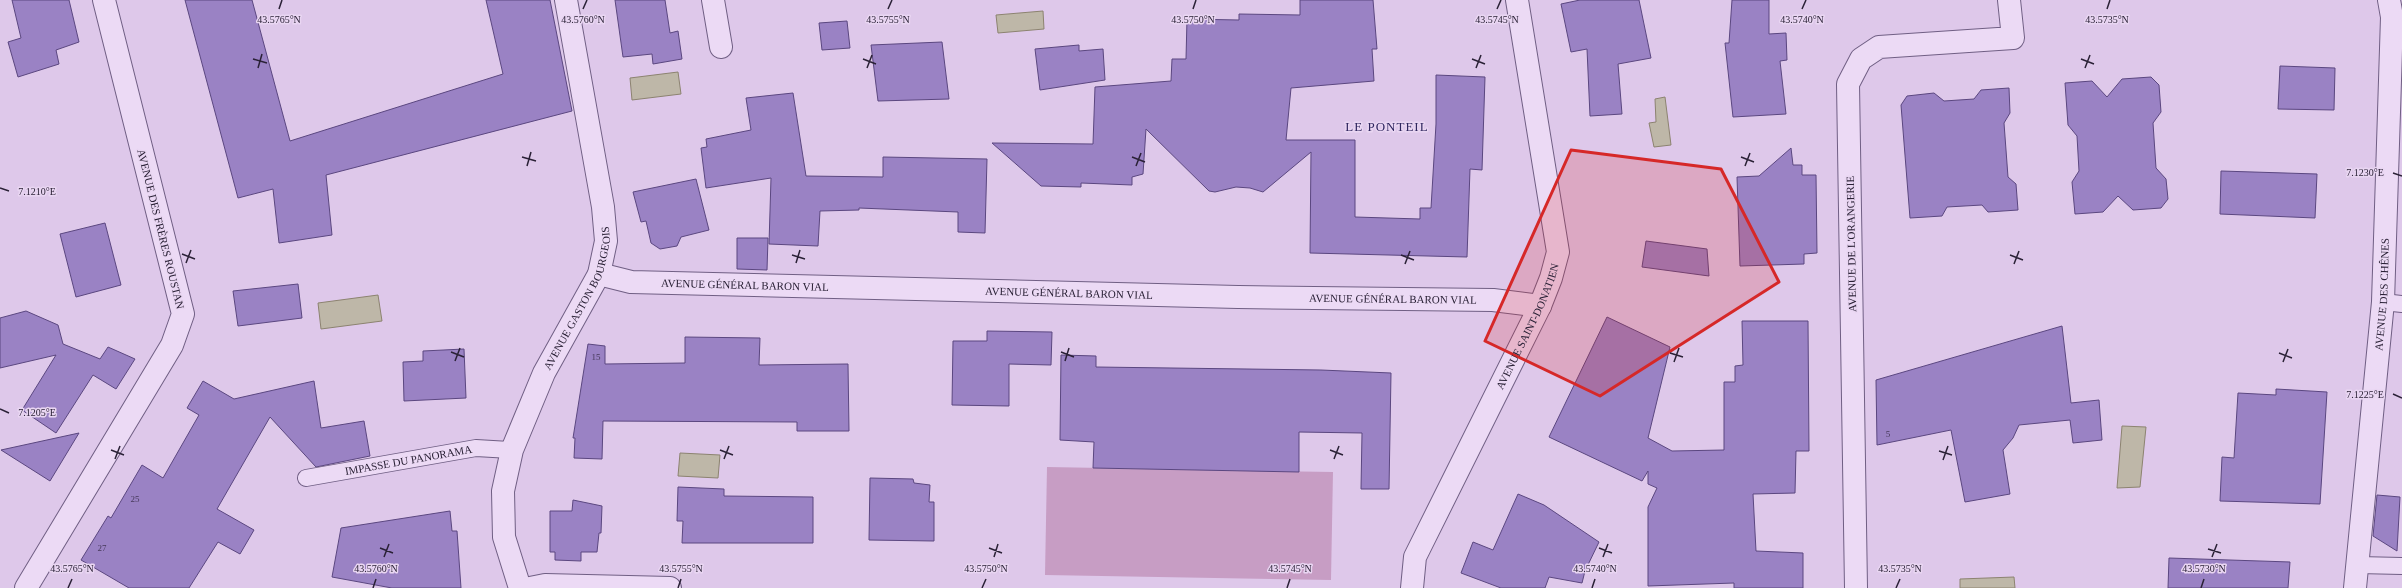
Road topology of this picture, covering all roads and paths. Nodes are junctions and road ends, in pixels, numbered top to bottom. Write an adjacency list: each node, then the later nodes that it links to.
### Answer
1 (104, 0): 15 (street, AVENUE DES FRÈRES ROUSTAN)
2 (566, 0): 8 (street, AVENUE GASTON BOURGEOIS)
3 (713, 0): 7 (street)
4 (1517, 0): 10 (street, AVENUE SAINT-DONATIEN)
5 (2009, 0): 20 (street, AVENUE DE L'ORANGERIE)
6 (2390, 0): 9 (street, AVENUE DES CHÊNES)
7 (721, 47)
8 (599, 274): 10 (street, AVENUE GÉNÉRAL BARON VIAL); 11 (street, AVENUE GASTON BOURGEOIS)
9 (2392, 303): 13 (street, AVENUE DES CHÊNES)
10 (1540, 306): 19 (street, AVENUE SAINT-DONATIEN)
11 (512, 450): 12 (lane, IMPASSE DU PANORAMA); 16 (street, AVENUE GASTON BOURGEOIS)
12 (306, 478)
13 (2358, 565): 14 (lane); 21 (street, AVENUE DES CHÊNES)
14 (2402, 566)
15 (26, 588)
16 (520, 588)
17 (530, 588): 18 (street)
18 (670, 588)
19 (1412, 588)
20 (1856, 588)
21 (2355, 588)

